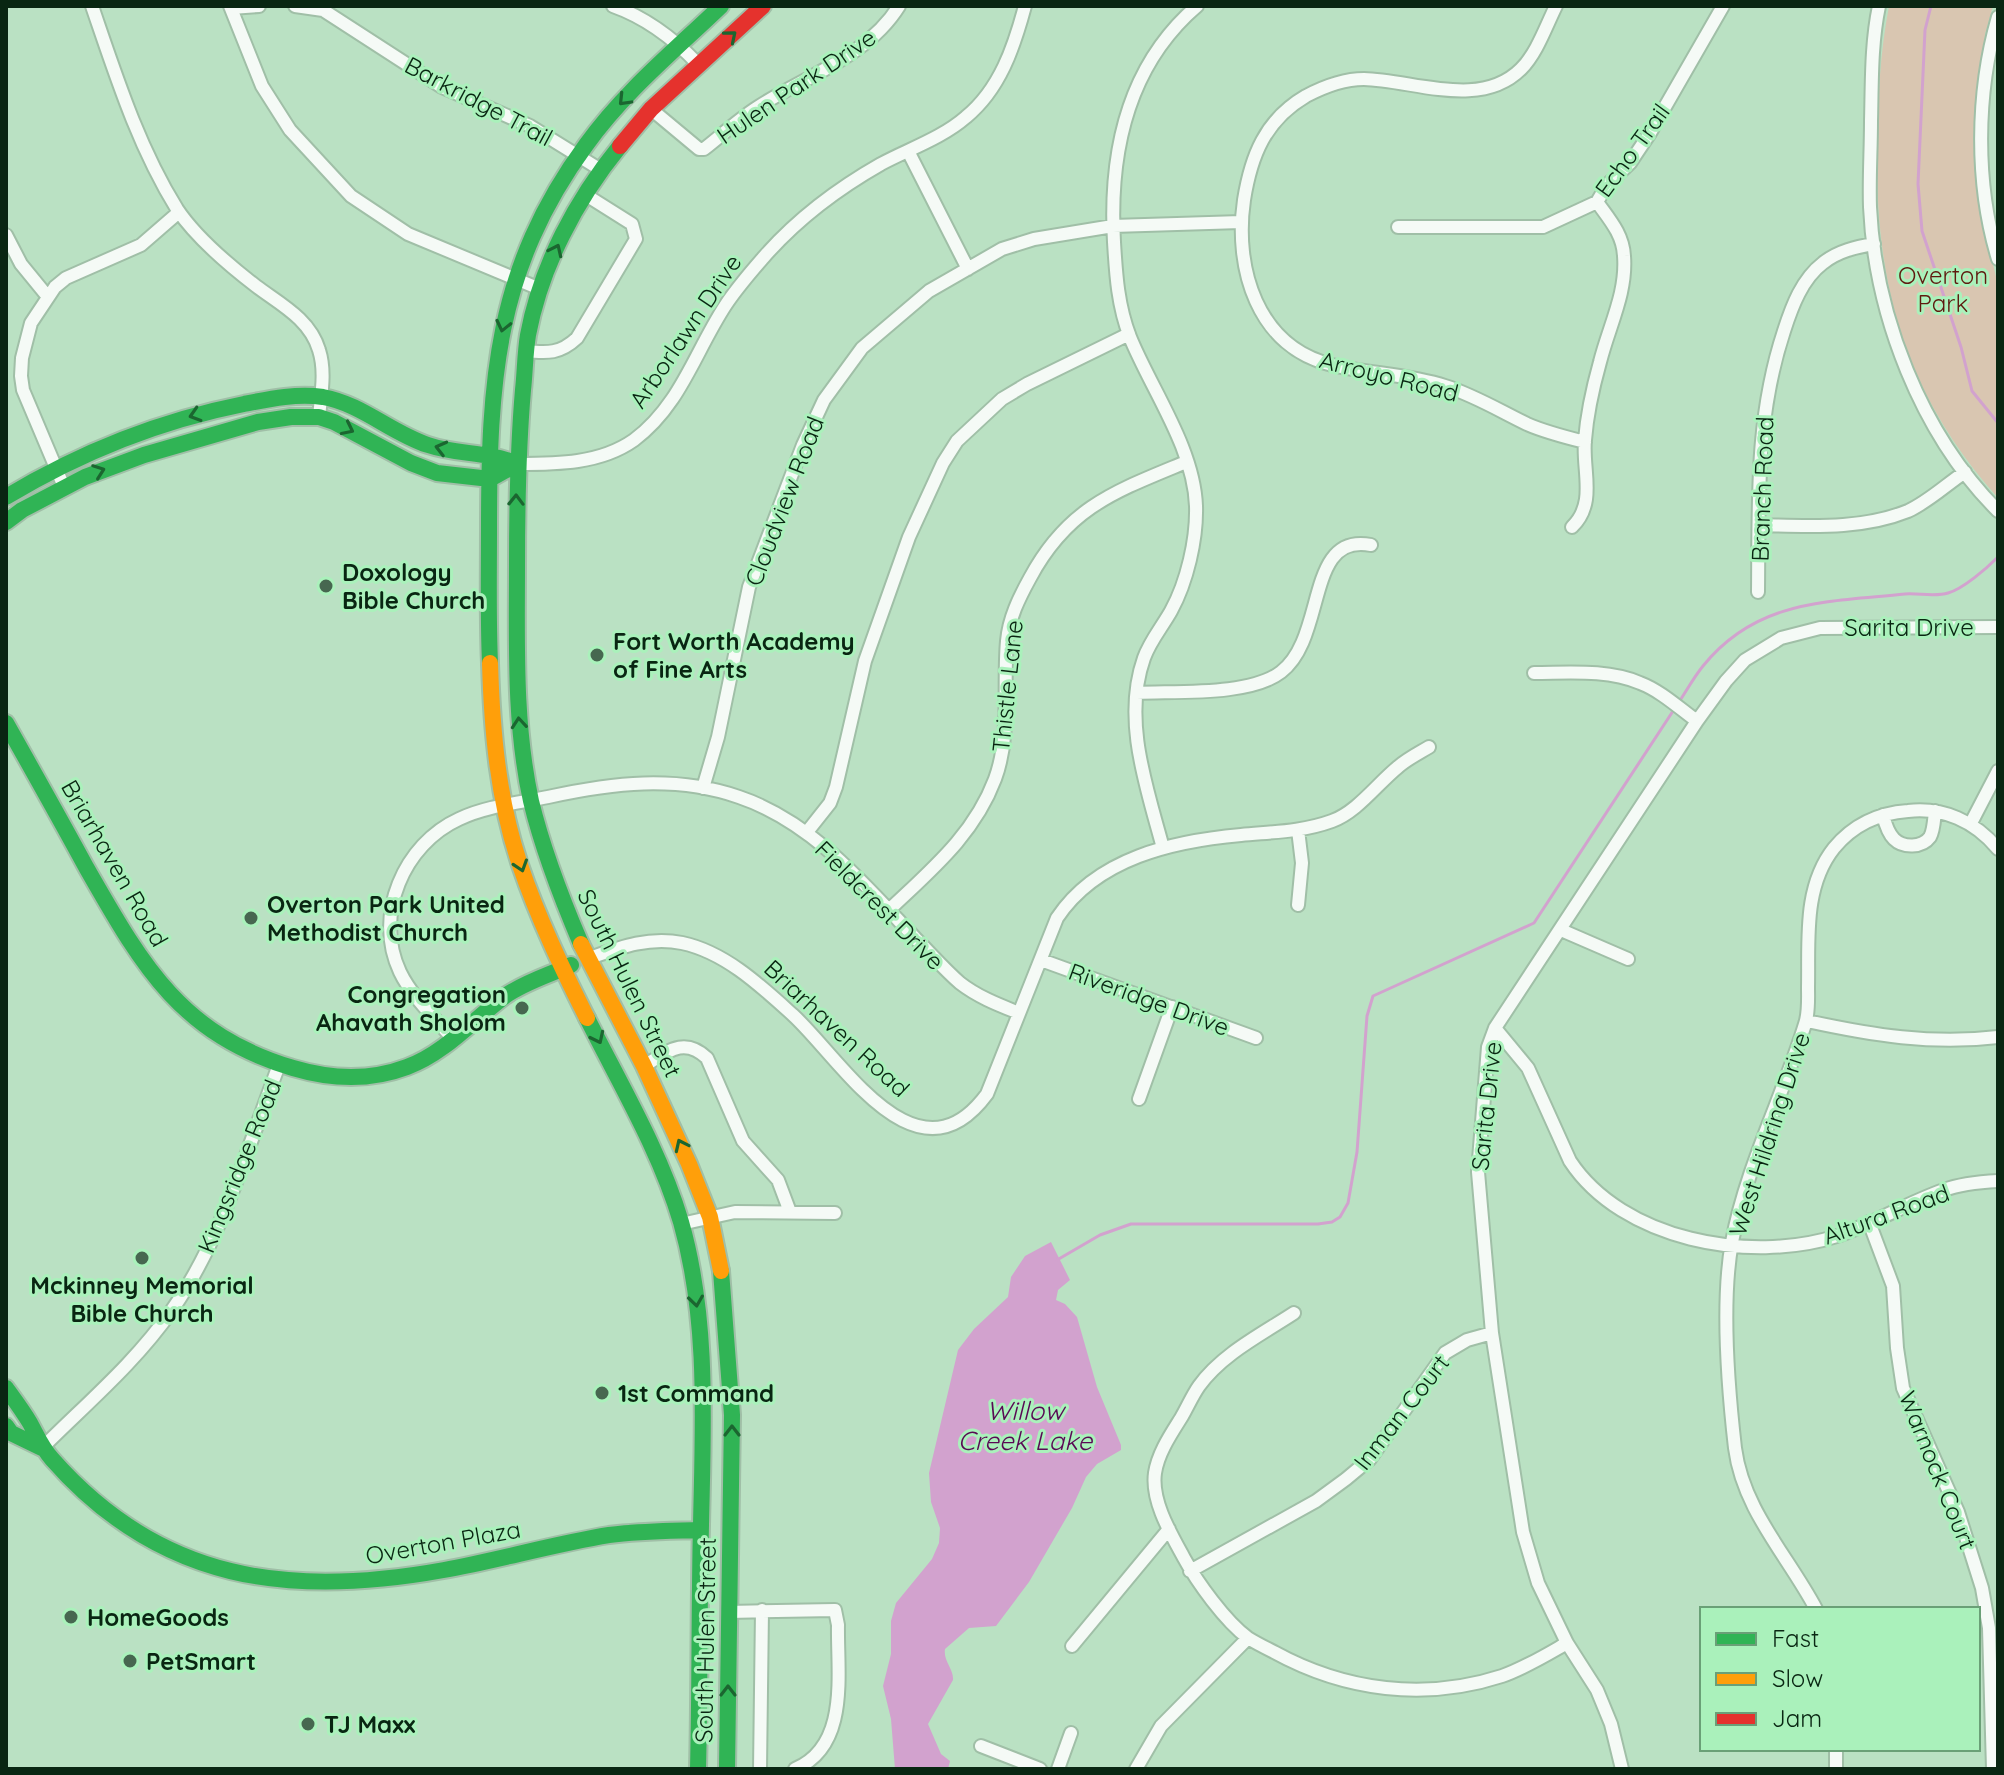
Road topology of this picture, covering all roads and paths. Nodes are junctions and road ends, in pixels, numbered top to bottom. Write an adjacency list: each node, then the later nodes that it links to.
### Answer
1 (92, 6): 23 (street)
2 (259, 6): 13 (street)
3 (295, 6): 19 (street, Barkridge Trail)
4 (613, 6): 15 (street)
5 (721, 6): 15 (main road, South Hulen Street)
6 (763, 6): 16 (main road, South Hulen Street, one-way to 6)
7 (899, 6): 17 (street, Hulen Park Drive)
8 (1025, 6): 18 (street, Arborlawn Drive)
9 (1197, 6): 25 (street)
10 (1556, 6): 24 (street, Arroyo Road)
11 (1723, 6): 22 (street, Echo Trail)
12 (1879, 6): 28 (street)
13 (231, 7): 31 (street)
14 (1998, 17): 29 (street)
15 (680, 45): 16 (street); 19 (main road, South Hulen Street, one-way to 19)
16 (698, 64): 17 (main road, South Hulen Street)
17 (651, 109): 20 (main road, South Hulen Street)
18 (908, 151): 30 (street); 41 (street, Arborlawn Drive)
19 (579, 156): 20 (street, Barkridge Trail); 31 (main road, South Hulen Street)
20 (601, 170): 21 (main road, South Hulen Street)
21 (586, 195): 32 (main road, South Hulen Street, one-way to 21); 35 (street)
22 (1597, 202): 26 (street, Echo Trail); 38 (street)
23 (179, 212): 33 (street); 36 (street)
24 (1241, 222): 25 (street, Cloudview Road); 38 (street, Arroyo Road)
25 (1113, 226): 30 (street, Cloudview Road); 34 (street)
26 (1398, 227)
27 (6, 235): 33 (street)
28 (1874, 244): 43 (street); 49 (street, Branch Road)
29 (1997, 250)
30 (968, 269): 60 (street, Cloudview Road)
31 (517, 279): 32 (street); 39 (main road, South Hulen Street, one-way to 39)
32 (540, 289): 35 (main road, South Hulen Street)
33 (48, 297): 42 (street)
34 (1129, 334): 40 (street); 67 (street)
35 (525, 351): 41 (main road, South Hulen Street)
36 (321, 397): 37 (street); 39 (main road, Arborlawn Drive, one-way to 36); 42 (main road, Arborlawn Drive, one-way to 42)
37 (319, 417): 44 (main road, one-way to 44); 45 (main road, one-way to 37)
38 (1585, 442): 50 (street)
39 (490, 454): 41 (main road, Arborlawn Drive); 44 (main road, South Hulen Street)
40 (1186, 462): 55 (street); 71 (street, Thistle Lane)
41 (517, 464): 44 (main road, Arborlawn Drive); 61 (main road, South Hulen Street, one-way to 41)
42 (56, 466): 45 (street); 46 (main road, Arborlawn Drive)
43 (1965, 472): 47 (street); 49 (street)
44 (490, 479): 62 (main road, South Hulen Street)
45 (64, 487): 48 (main road)
46 (6, 497)
47 (1998, 511)
48 (6, 522)
49 (1759, 525): 52 (street, Branch Road)
50 (1572, 527)
51 (1371, 545): 55 (street)
52 (1758, 592)
53 (1998, 627): 56 (street, Sarita Drive)
54 (1534, 673): 56 (street)
55 (1137, 693): 68 (street)
56 (1692, 718): 72 (street, Sarita Drive)
57 (6, 723): 84 (main road, Briarhaven Road)
58 (1429, 747): 66 (street, Briarhaven Road)
59 (1998, 771): 65 (street)
60 (703, 788): 61 (street, Fieldcrest Drive); 67 (street, Fieldcrest Drive)
61 (531, 800): 62 (street, Fieldcrest Drive); 73 (main road, South Hulen Street)
62 (505, 806): 76 (main road, South Hulen Street, one-way to 76); 83 (street, Fieldcrest Drive)
63 (1935, 811): 64 (street, West Hildring Drive); 64 (street); 65 (street, West Hildring Drive)
64 (1883, 815): 79 (street, West Hildring Drive)
65 (1971, 823): 69 (street)
66 (1298, 830): 68 (street, Briarhaven Road); 70 (street)
67 (807, 832): 71 (street, Fieldcrest Drive)
68 (1163, 848): 75 (street, Briarhaven Road)
69 (1998, 849)
70 (1298, 905)
71 (889, 910): 78 (street, Fieldcrest Drive)
72 (1561, 930): 74 (street); 80 (street, Sarita Drive)
73 (587, 959): 76 (main road, Briarhaven Road); 78 (street, Briarhaven Road); 85 (main road, South Hulen Street)
74 (1628, 959)
75 (1041, 960): 77 (street, Riveridge Drive); 78 (street, Briarhaven Road)
76 (565, 968): 83 (main road, Briarhaven Road); 92 (main road, South Hulen Street, one-way to 92)
77 (1172, 1007): 82 (street, Riveridge Drive); 86 (street)
78 (1019, 1013)
79 (1807, 1021): 81 (street); 93 (street, West Hildring Drive)
80 (1495, 1028): 93 (street, Altura Road); 95 (street, Sarita Drive)
81 (1998, 1037)
82 (1256, 1038)
83 (453, 1039): 84 (main road, Briarhaven Road)
84 (279, 1065): 98 (street, Kingsridge Road)
85 (644, 1066): 88 (street); 90 (main road, South Hulen Street, one-way to 85)
86 (1139, 1099)
87 (1998, 1181): 91 (street, Altura Road)
88 (790, 1212): 89 (street); 90 (street)
89 (835, 1213)
90 (710, 1217): 92 (street); 104 (main road, South Hulen Street, one-way to 90)
91 (1869, 1222): 93 (street, Altura Road); 119 (street, Warnock Court)
92 (681, 1224): 100 (main road, South Hulen Street, one-way to 100)
93 (1732, 1245): 102 (street, West Hildring Drive)
94 (1294, 1313): 99 (street)
95 (1492, 1333): 101 (street, Inman Court); 106 (street, Sarita Drive)
96 (6, 1388): 98 (main road, Overton Plaza)
97 (6, 1426): 98 (main road, Overton Plaza)
98 (42, 1448): 100 (main road, Overton Plaza)
99 (1169, 1529): 101 (street); 107 (street)
100 (700, 1530): 111 (main road, South Hulen Street)
101 (1190, 1571): 105 (street)
102 (1815, 1607)
103 (762, 1610): 104 (street); 113 (street); 114 (street)
104 (728, 1612): 112 (main road, South Hulen Street, one-way to 104)
105 (1248, 1638): 106 (street); 117 (street)
106 (1567, 1643): 118 (street, Sarita Drive)
107 (1072, 1646)
108 (1071, 1733): 116 (street)
109 (981, 1746): 110 (street)
110 (1012, 1764): 115 (street)
111 (698, 1769)
112 (727, 1769)
113 (760, 1769)
114 (795, 1769)
115 (1040, 1769)
116 (1058, 1769)
117 (1136, 1769)
118 (1622, 1769)
119 (1993, 1769)

